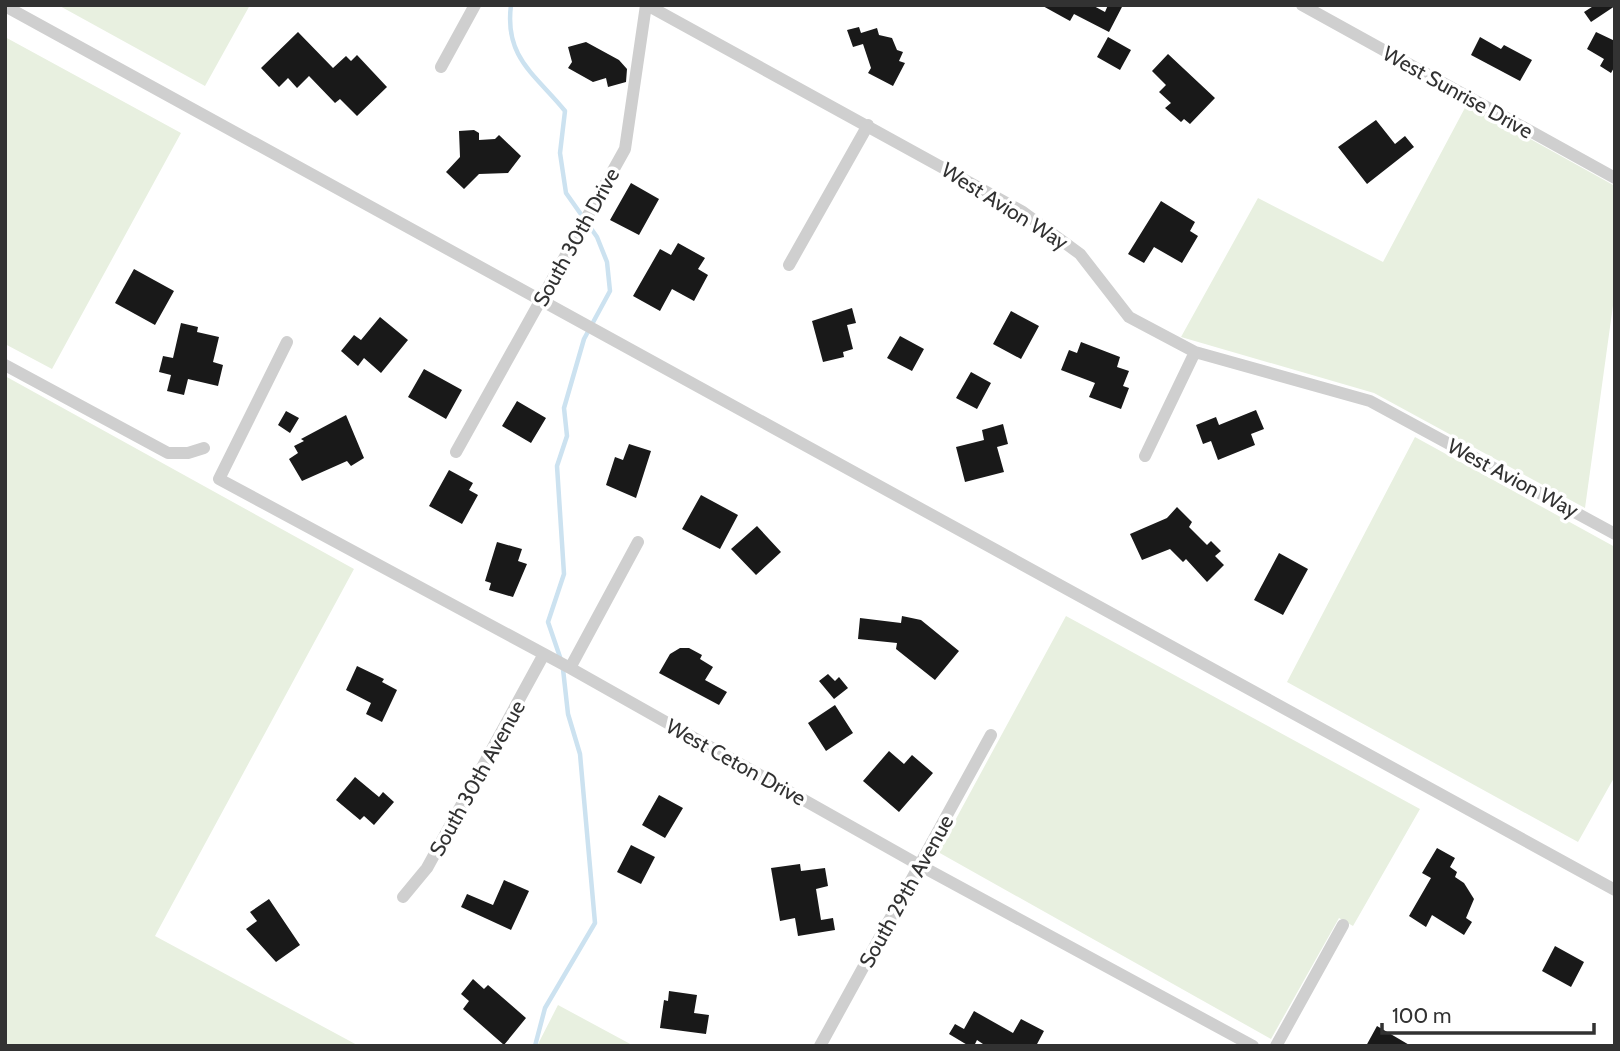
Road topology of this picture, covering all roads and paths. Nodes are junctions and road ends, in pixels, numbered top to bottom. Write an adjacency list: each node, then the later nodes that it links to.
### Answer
1 (475, 5): 5 (street)
2 (647, 5): 6 (street, West Avion Way); 9 (street, South 30th Drive)
3 (1302, 5): 7 (street, West Sunrise Drive)
4 (5, 6): 9 (street)
5 (441, 67)
6 (868, 125): 8 (street); 11 (street, West Avion Way)
7 (1615, 178)
8 (789, 265)
9 (541, 300): 14 (street, South 30th Drive); 22 (street)
10 (287, 342): 18 (street, West Ceton Drive)
11 (1195, 352): 15 (street); 16 (street, West Avion Way)
12 (5, 365): 13 (street)
13 (204, 448)
14 (456, 452)
15 (1145, 456)
16 (1615, 534)
17 (638, 542): 19 (street)
18 (544, 654): 19 (street, West Ceton Drive); 23 (street, South 30th Avenue)
19 (570, 668): 21 (street, West Ceton Drive)
20 (991, 735): 21 (street, South 29th Avenue)
21 (921, 866): 25 (street, South 29th Avenue); 26 (street, West Ceton Drive)
22 (1615, 890)
23 (402, 897)
24 (1343, 925): 27 (street)
25 (820, 1046)
26 (1253, 1046)
27 (1276, 1046)

